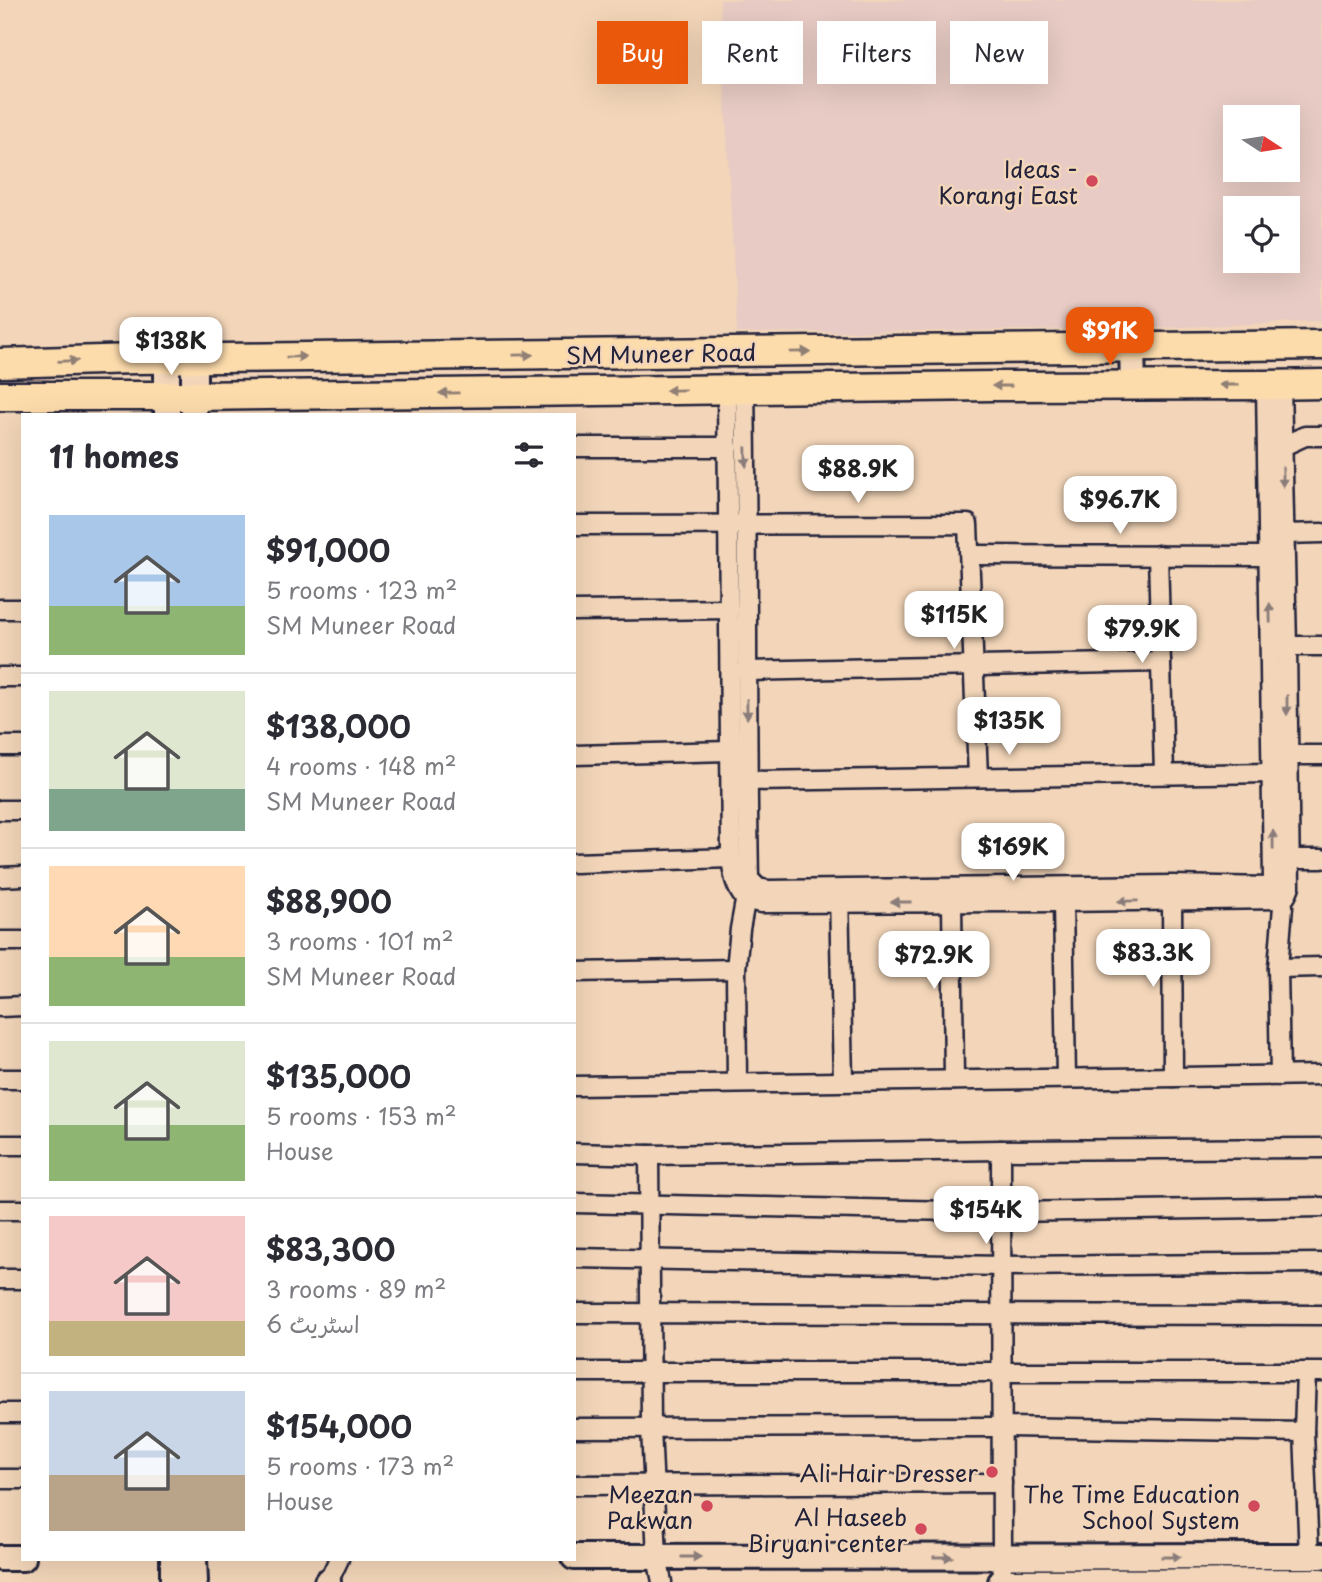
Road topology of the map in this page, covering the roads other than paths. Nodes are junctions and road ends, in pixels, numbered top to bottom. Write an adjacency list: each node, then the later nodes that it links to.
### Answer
1 (1322, 345): 2 (main road, SM Muneer Road)
2 (1132, 347): 3 (main road, SM Muneer Road, one-way to 2); 7 (main road)
3 (180, 359): 4 (main road, SM Muneer Road, one-way to 3); 10 (main road)
4 (0, 363)
5 (1322, 384): 6 (main road, SM Muneer Road)
6 (1273, 385): 7 (main road, SM Muneer Road, one-way to 7); 13 (street)
7 (1133, 386): 8 (main road, SM Muneer Road, one-way to 8)
8 (736, 389): 10 (main road, SM Muneer Road, one-way to 10); 15 (street); 17 (street, one-way to 17)
9 (0, 396): 11 (main road, SM Muneer Road)
10 (181, 405): 11 (main road, SM Muneer Road)
11 (80, 406)
12 (1322, 436): 13 (street)
13 (1274, 445): 20 (street, one-way to 20); 23 (street)
14 (576, 447): 15 (street)
15 (729, 447): 16 (street)
16 (728, 524): 17 (street); 18 (street); 26 (street)
17 (747, 525): 21 (street); 32 (street)
18 (576, 526)
19 (1322, 533): 20 (street)
20 (1284, 534): 28 (street)
21 (970, 555): 22 (street); 31 (street)
22 (1158, 555): 23 (street); 30 (street)
23 (1269, 556): 41 (street, one-way to 23)
24 (0, 609): 25 (street)
25 (21, 609)
26 (729, 609): 27 (street); 37 (street)
27 (576, 611)
28 (1287, 646): 29 (street); 39 (street, one-way to 39)
29 (1322, 646)
30 (1161, 662): 31 (street); 42 (street)
31 (974, 665): 32 (street); 43 (street)
32 (746, 671): 44 (street, one-way to 44)
33 (0, 677): 34 (street)
34 (21, 677)
35 (0, 746): 36 (street)
36 (21, 746)
37 (730, 751): 38 (street); 47 (street)
38 (576, 755)
39 (1287, 755): 40 (street); 48 (street)
40 (1322, 755)
41 (1272, 773): 42 (street); 54 (street, one-way to 41)
42 (1164, 774): 43 (street)
43 (978, 777): 44 (street)
44 (747, 781): 53 (street)
45 (0, 810): 46 (street)
46 (21, 810)
47 (730, 858): 50 (street); 56 (street)
48 (1289, 859): 49 (street); 54 (street)
49 (1322, 859)
50 (576, 863)
51 (21, 876): 52 (street)
52 (0, 877)
53 (749, 879): 55 (street); 56 (street)
54 (1277, 891): 55 (street); 57 (street); 63 (street)
55 (839, 895): 56 (street); 58 (street, one-way to 55); 75 (street)
56 (746, 900): 64 (street)
57 (1172, 900): 59 (street, one-way to 59); 70 (street)
58 (952, 902): 59 (street); 74 (street)
59 (1063, 902): 71 (street)
60 (0, 941): 61 (street)
61 (21, 941)
62 (1322, 967): 63 (street)
63 (1278, 968): 69 (street)
64 (736, 970): 65 (street); 76 (street)
65 (576, 972)
66 (21, 1006): 67 (street)
67 (0, 1007)
68 (1322, 1075): 69 (street)
69 (1280, 1076): 70 (street)
70 (1173, 1077): 71 (street)
71 (1066, 1078): 74 (street)
72 (0, 1079): 73 (street)
73 (21, 1079)
74 (954, 1080): 75 (street)
75 (843, 1081): 76 (street)
76 (737, 1082): 77 (street)
77 (576, 1086)
78 (21, 1145): 79 (street)
79 (0, 1146)
80 (1322, 1148): 81 (street)
81 (1001, 1150): 83 (street); 89 (street)
82 (576, 1153): 83 (street)
83 (649, 1155): 85 (street)
84 (576, 1203): 85 (street)
85 (649, 1204): 89 (street); 91 (street)
86 (1322, 1208): 89 (street)
87 (0, 1210): 88 (street)
88 (21, 1210)
89 (1001, 1212): 93 (street)
90 (576, 1258): 91 (street)
91 (650, 1259): 93 (street); 96 (street)
92 (1322, 1263): 93 (street)
93 (1002, 1266): 98 (street)
94 (0, 1279): 95 (street)
95 (21, 1279)
96 (651, 1313): 97 (street); 98 (street); 103 (street)
97 (576, 1314)
98 (1002, 1315): 99 (street); 101 (street)
99 (1322, 1315)
100 (576, 1372): 103 (street)
101 (1002, 1372): 102 (street); 103 (street); 106 (street)
102 (1314, 1372): 109 (street)
103 (650, 1373): 108 (street)
104 (0, 1413): 105 (street)
105 (21, 1413)
106 (1001, 1427): 108 (street); 109 (street); 112 (street)
107 (576, 1428): 108 (street)
108 (651, 1428): 114 (street)
109 (1304, 1432): 115 (street)
110 (0, 1479): 111 (street)
111 (21, 1479)
112 (1002, 1483): 114 (street); 118 (street)
113 (576, 1485): 114 (street)
114 (652, 1485): 117 (street)
115 (1315, 1556): 119 (main road)
116 (576, 1557): 117 (main road)
117 (657, 1557): 118 (main road, one-way to 118); 130 (street)
118 (1003, 1557): 119 (main road, one-way to 119); 131 (street)
119 (1269, 1557): 125 (street)
120 (21, 1558): 121 (main road)
121 (0, 1559)
122 (173, 1561): 127 (main road)
123 (194, 1561): 128 (main road)
124 (338, 1561): 129 (street)
125 (1275, 1581): 126 (main road); 131 (main road)
126 (1322, 1581)
127 (173, 1582)
128 (195, 1582)
129 (328, 1582)
130 (662, 1582)
131 (1002, 1582)

